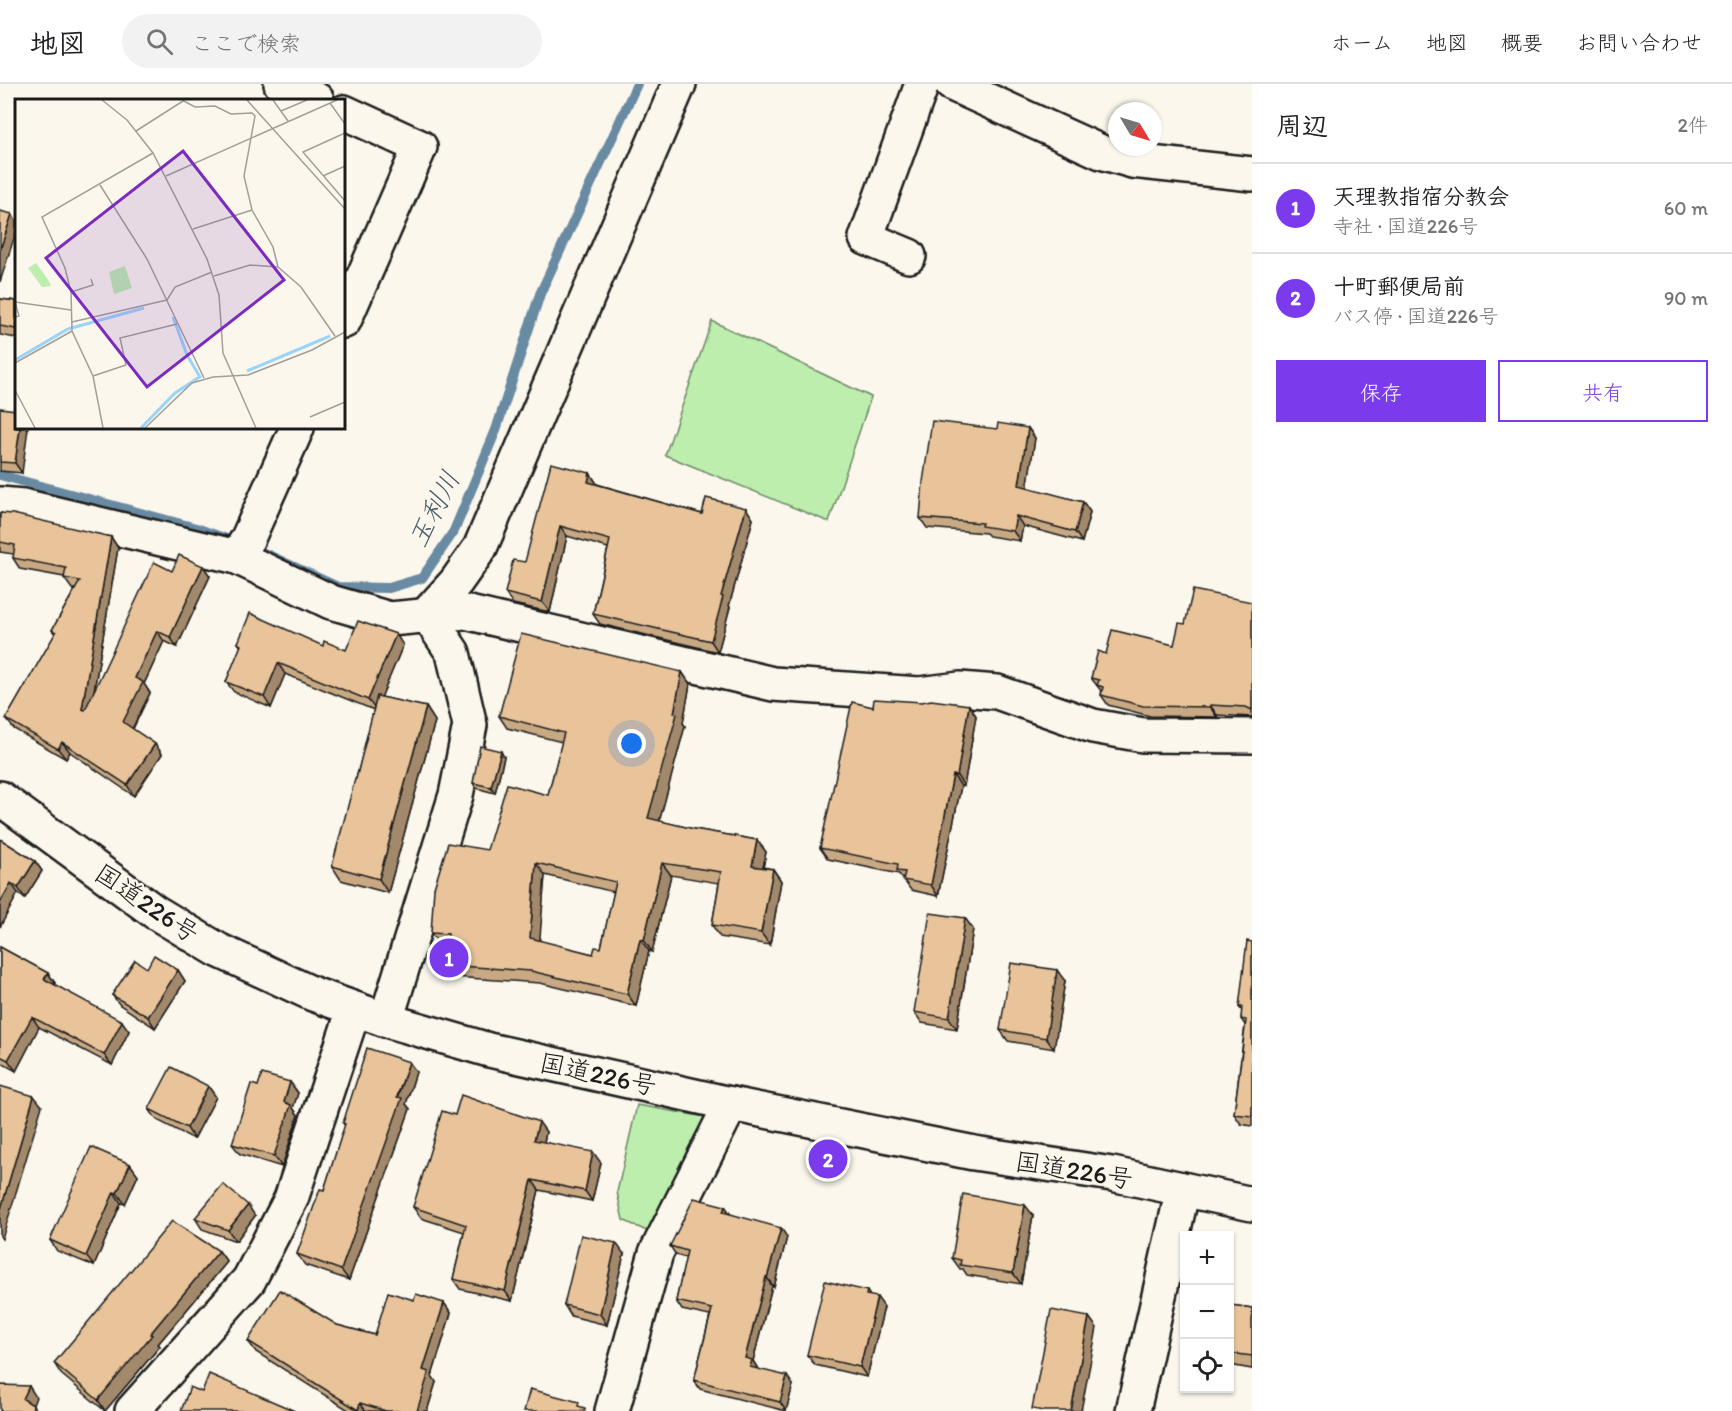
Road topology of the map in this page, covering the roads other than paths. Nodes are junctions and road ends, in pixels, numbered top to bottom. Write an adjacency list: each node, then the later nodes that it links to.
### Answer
1 (281, 84): 5 (main road)
2 (679, 84): 13 (main road)
3 (922, 84): 8 (main road)
4 (952, 84): 7 (main road)
5 (315, 99)
6 (345, 112): 9 (main road)
7 (1252, 174)
8 (909, 255)
9 (345, 319)
10 (297, 429): 12 (main road)
11 (0, 504): 12 (main road)
12 (241, 550): 13 (main road)
13 (427, 614): 14 (main road); 17 (main road)
14 (1252, 736)
15 (0, 798): 16 (main road, 国道226号)
16 (354, 1009): 17 (main road, 国道226号); 21 (main road)
17 (386, 1020): 18 (main road, 国道226号)
18 (731, 1104): 19 (main road, 国道226号); 22 (main road)
19 (1183, 1189): 20 (main road, 国道226号); 23 (main road)
20 (1252, 1204)
21 (132, 1411)
22 (612, 1411)
23 (1133, 1411)

